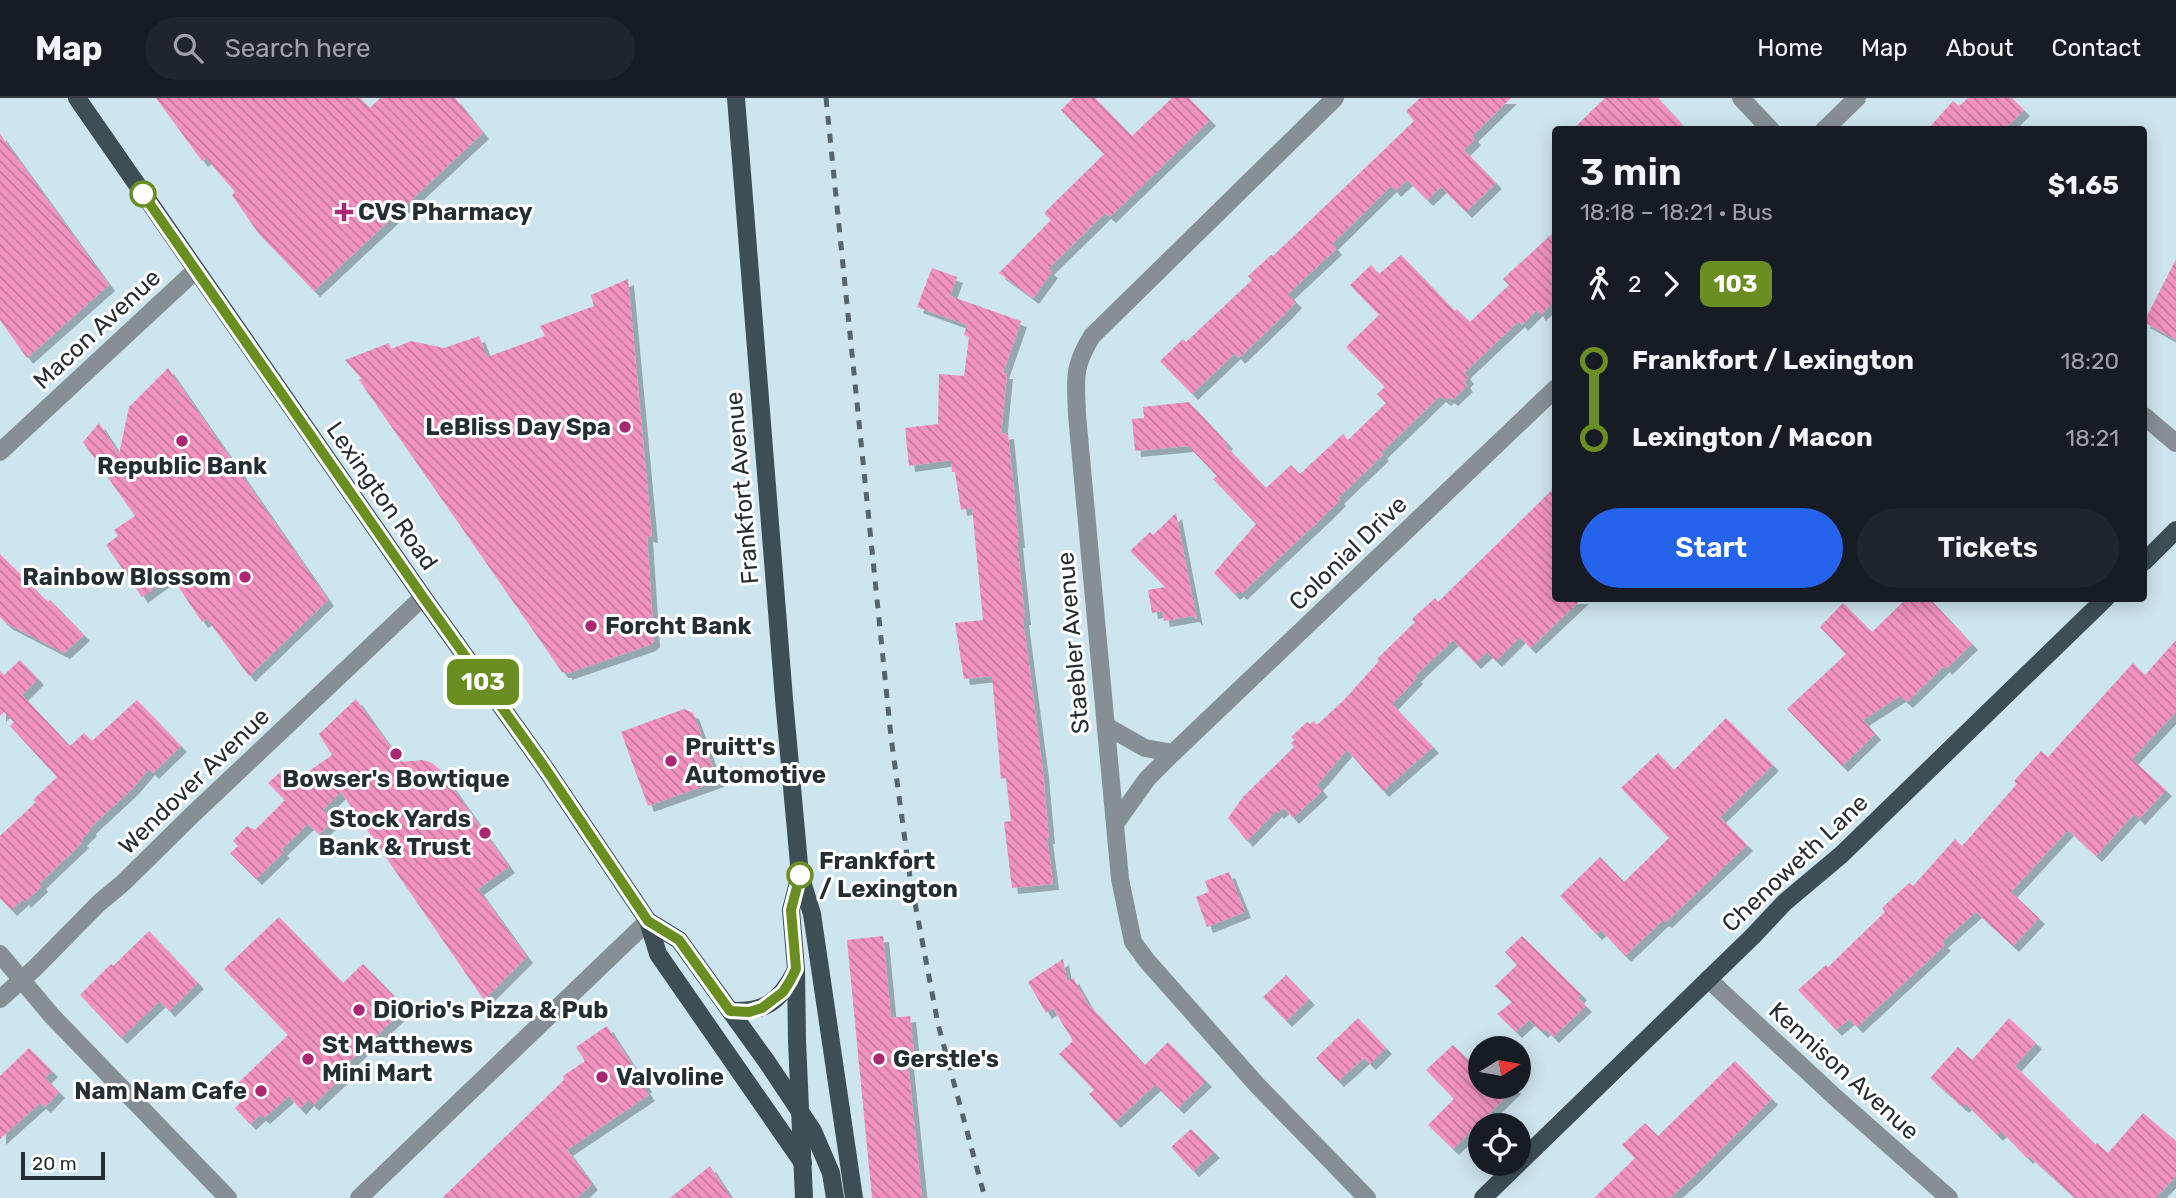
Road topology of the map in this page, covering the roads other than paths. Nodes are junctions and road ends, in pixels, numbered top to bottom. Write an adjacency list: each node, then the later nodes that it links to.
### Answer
1 (77, 98): 8 (main road, Lexington Road)
2 (736, 98): 20 (main road, Frankfort Avenue)
3 (1335, 98): 17 (street, Staebler Avenue)
4 (1741, 98): 6 (street)
5 (1857, 98): 7 (street)
6 (1767, 126)
7 (1828, 126)
8 (196, 270): 12 (street, Macon Avenue); 15 (main road, Lexington Road)
9 (1552, 392): 18 (street, Colonial Drive)
10 (2147, 419): 11 (street)
11 (2176, 443)
12 (0, 452)
13 (2176, 530): 14 (main road)
14 (2147, 559)
15 (423, 597): 21 (main road, Lexington Road); 24 (street, Wendover Avenue)
16 (2102, 602): 25 (main road, Chenoweth Lane)
17 (1105, 726): 18 (street); 19 (street, Staebler Avenue)
18 (1173, 753): 19 (street, Colonial Drive)
19 (1115, 824): 37 (street, Staebler Avenue)
20 (800, 875): 23 (main road, Frankfort Avenue); 36 (main road, Frankfort Avenue)
21 (648, 921): 27 (main road, Lexington Road); 30 (main road, Lexington Road); 33 (street)
22 (0, 954): 24 (street)
23 (796, 969): 27 (main road); 28 (main road, Frankfort Avenue)
24 (21, 979): 26 (street, Wendover Avenue); 32 (street)
25 (1708, 979): 29 (main road, Chenoweth Lane); 39 (street, Kennison Avenue)
26 (0, 999)
27 (730, 1011): 28 (main road, Lexington Road)
28 (800, 1111): 30 (main road, Frankfort Avenue); 35 (main road, Lexington Road)
29 (1531, 1151)
30 (803, 1163): 34 (main road, Frankfort Avenue)
31 (1506, 1176): 38 (main road, Chenoweth Lane)
32 (228, 1198)
33 (359, 1198)
34 (804, 1198)
35 (835, 1198)
36 (854, 1198)
37 (1367, 1198)
38 (1483, 1198)
39 (1949, 1198)

